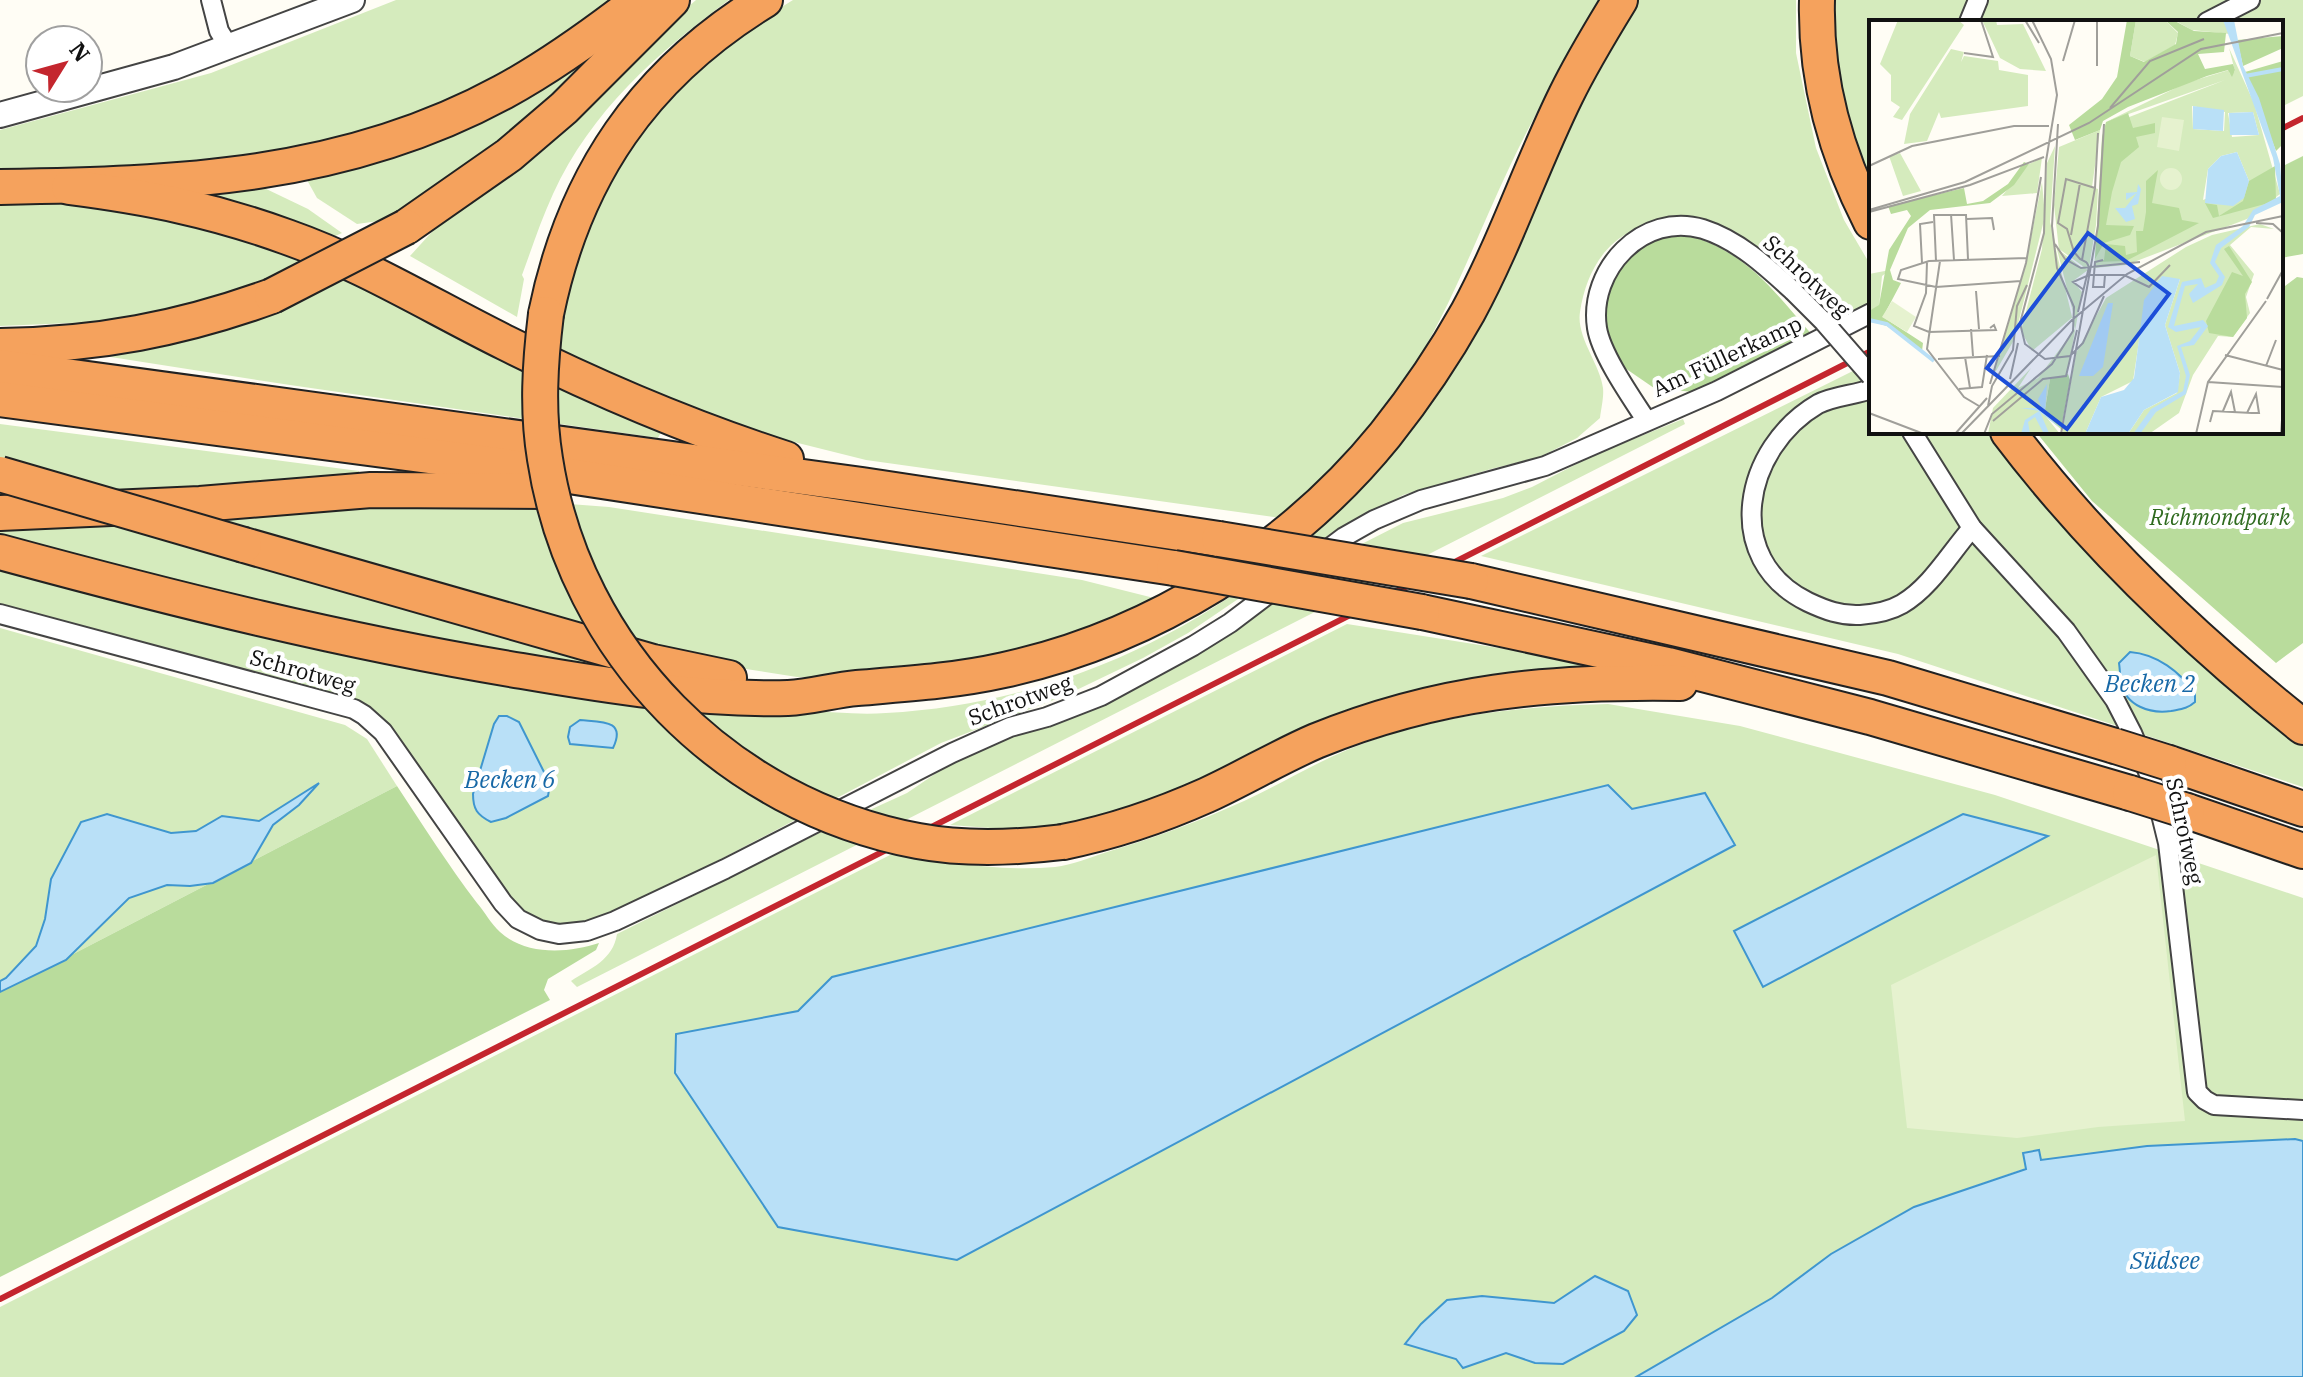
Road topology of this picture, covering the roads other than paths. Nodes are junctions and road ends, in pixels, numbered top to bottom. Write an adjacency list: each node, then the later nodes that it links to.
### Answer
1 (211, 0): 12 (street)
2 (352, 0): 12 (street)
3 (639, 0): 15 (highway)
4 (672, 0): 18 (highway, bridge)
5 (765, 0): 33 (highway, bridge)
6 (1620, 0): 34 (highway)
7 (1817, 0): 16 (highway)
8 (1978, 0): 10 (street)
9 (2250, 0): 11 (street)
10 (1970, 20)
11 (2211, 20)
12 (229, 47): 13 (street)
13 (0, 115)
14 (0, 187): 15 (highway)
15 (69, 187): 27 (highway)
16 (1869, 218)
17 (1869, 314): 23 (street, Am Füllerkamp)
18 (0, 346)
19 (0, 367): 27 (highway)
20 (1869, 374): 23 (street, Schrotweg, bridge)
21 (1869, 390): 30 (street)
22 (0, 399): 28 (highway)
23 (1646, 420): 32 (street, Schrotweg)
24 (2010, 434): 35 (highway)
25 (1916, 438): 30 (street, Schrotweg)
26 (0, 474): 34 (highway, bridge)
27 (862, 485): 36 (highway, bridge)
28 (698, 494): 29 (highway); 33 (highway, bridge)
29 (0, 513)
30 (1972, 528): 38 (street, Schrotweg)
31 (0, 552): 34 (highway)
32 (0, 614)
33 (1741, 684): 37 (highway, bridge)
34 (851, 688)
35 (2303, 727)
36 (2303, 809)
37 (2303, 851)
38 (2303, 1110)

